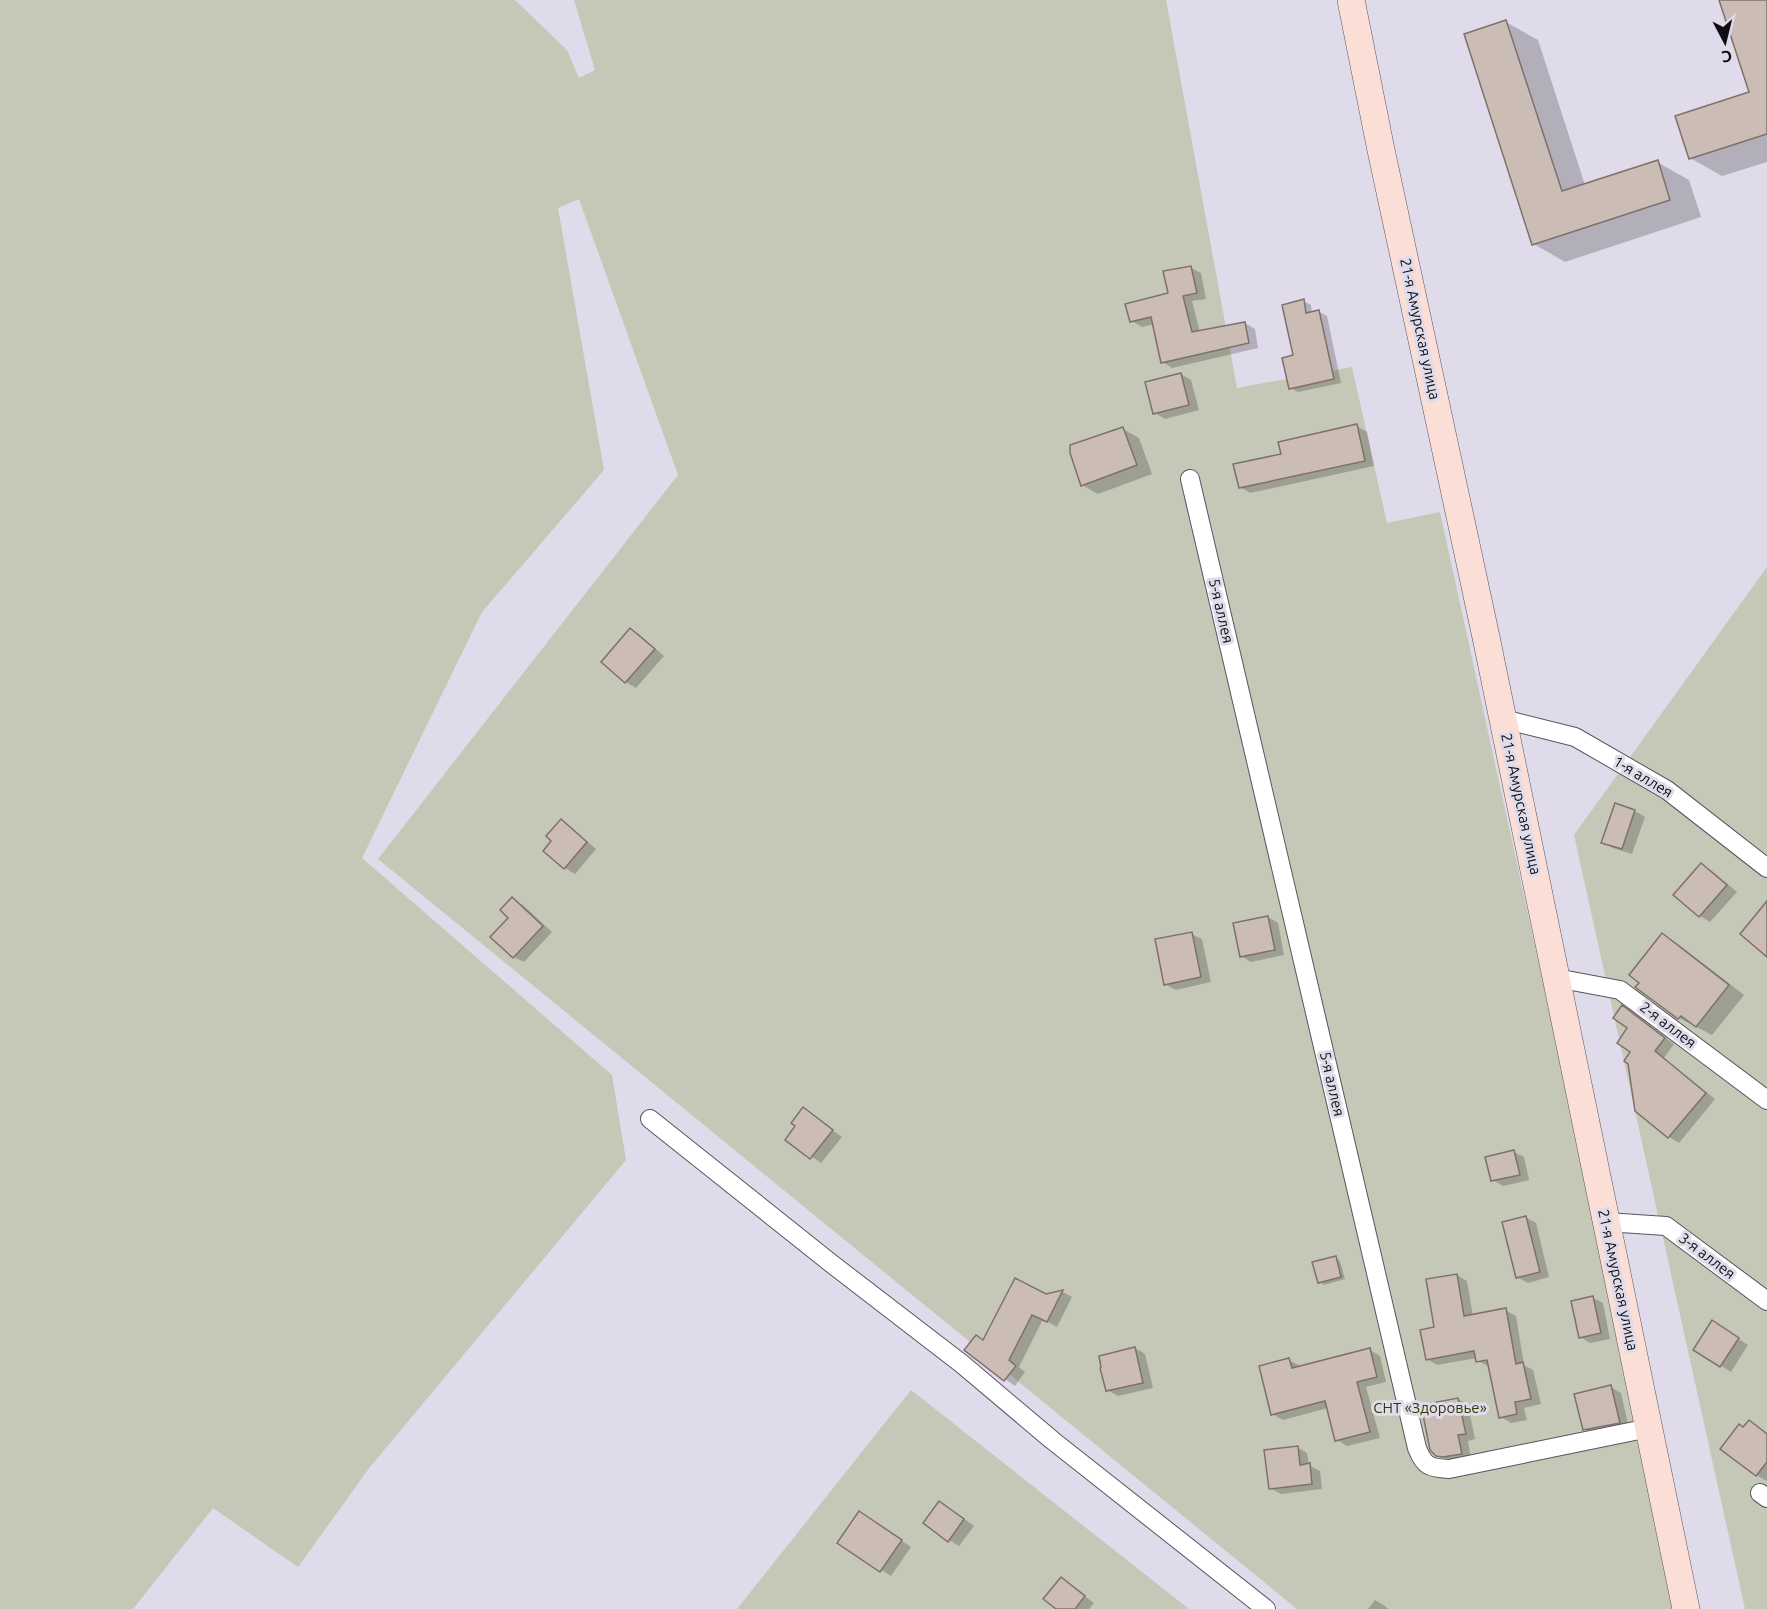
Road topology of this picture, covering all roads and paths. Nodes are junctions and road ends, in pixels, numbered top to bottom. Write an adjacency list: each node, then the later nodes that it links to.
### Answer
1 (1351, 0): 3 (main road, 21-я Амурская улица)
2 (1190, 479): 10 (street, 5-я аллея)
3 (1503, 719): 4 (street, 1-я аллея); 5 (main road, 21-я Амурская улица)
4 (1767, 868)
5 (1556, 978): 6 (street, 2-я аллея); 8 (main road, 21-я Амурская улица)
6 (1767, 1100)
7 (650, 1119): 11 (street)
8 (1606, 1222): 9 (street, 3-я аллея); 10 (main road, 21-я Амурская улица)
9 (1767, 1301)
10 (1649, 1428): 12 (main road, 21-я Амурская улица)
11 (1266, 1609)
12 (1686, 1609)

